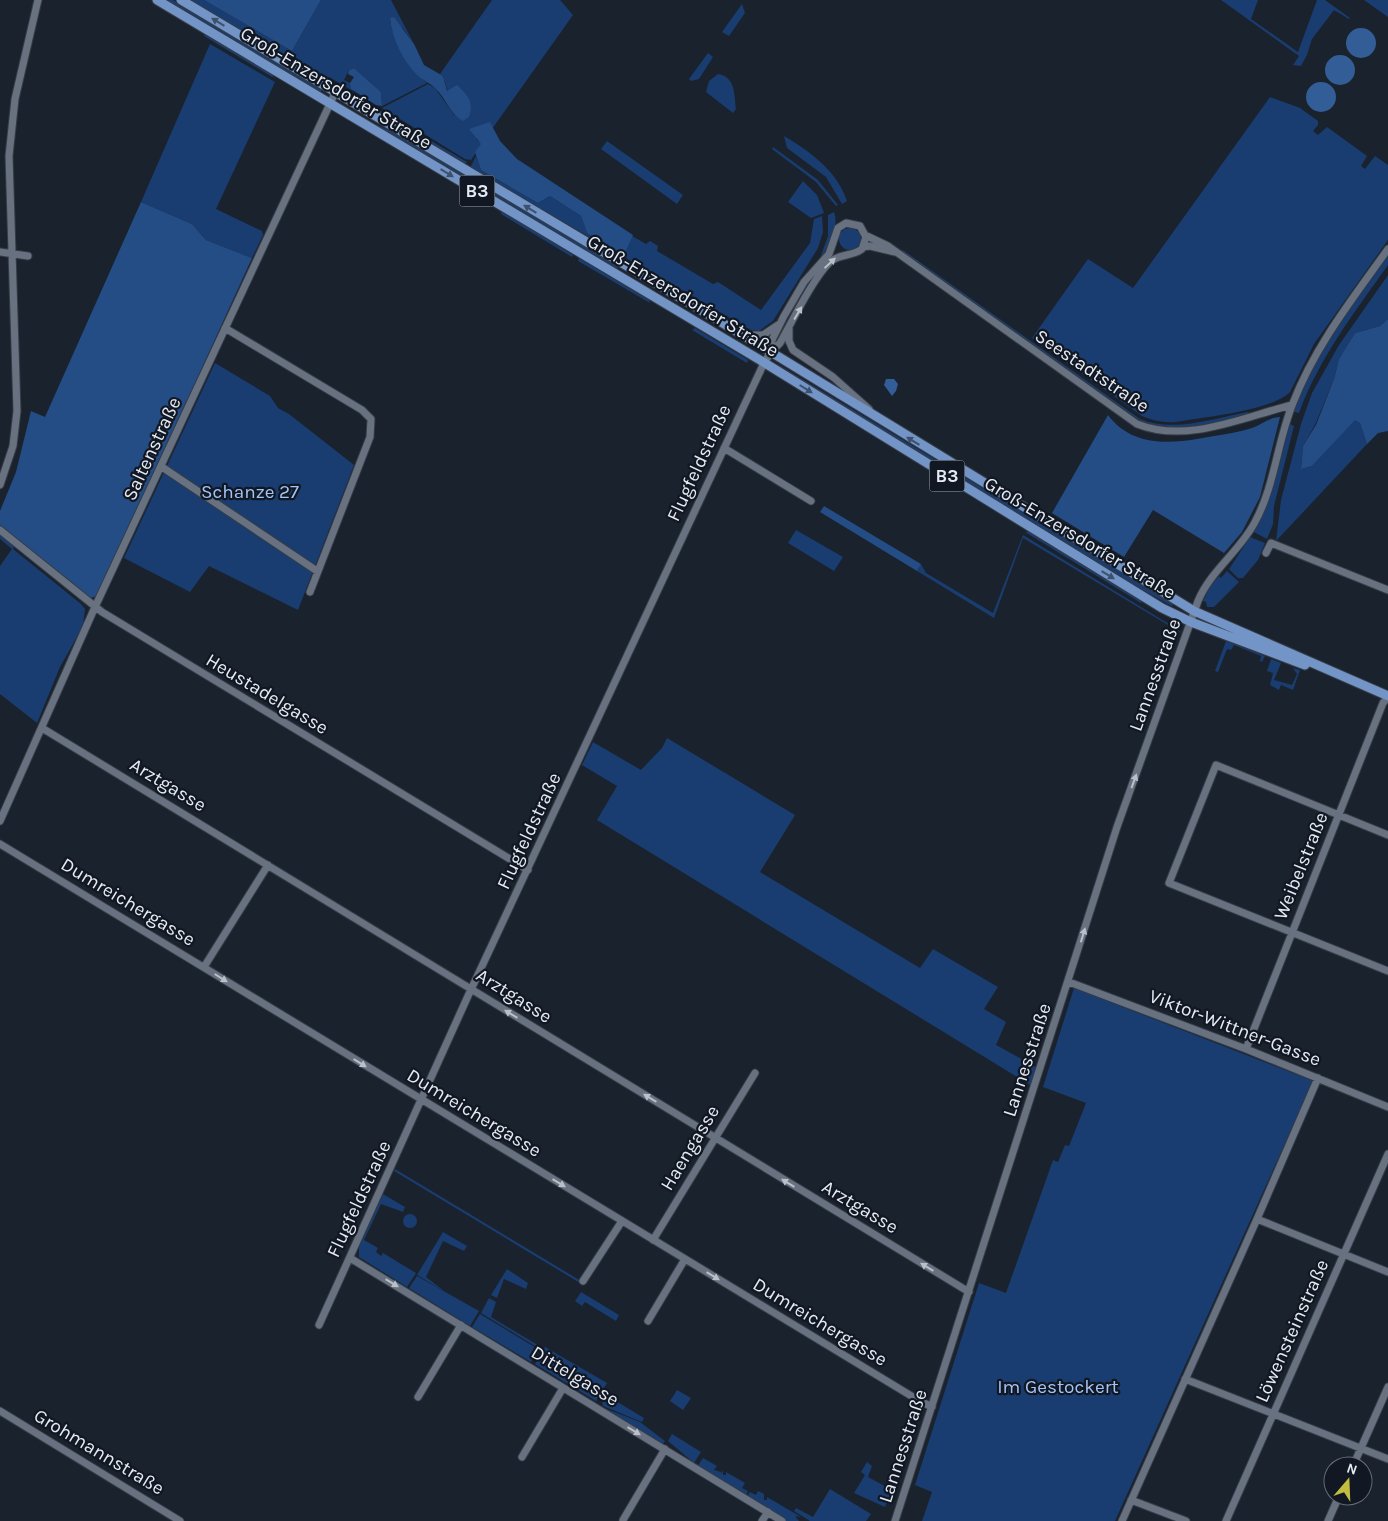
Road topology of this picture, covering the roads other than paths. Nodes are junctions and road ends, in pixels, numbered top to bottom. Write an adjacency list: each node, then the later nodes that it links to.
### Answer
1 (38, 0): 12 (street)
2 (158, 0): 5 (main road, Groß-Enzersdorfer Straße / B3)
3 (181, 0): 4 (main road, Groß-Enzersdorfer Straße / B3, one-way to 3)
4 (335, 93): 5 (street, Saltenstraße); 18 (main road, Groß-Enzersdorfer Straße / B3, one-way to 4)
5 (330, 102): 16 (street, Saltenstraße); 20 (main road, Groß-Enzersdorfer Straße / B3, one-way to 20)
6 (865, 235): 7 (street, Seestadtstraße); 8 (street); 11 (street, Seestadtstraße)
7 (834, 240): 13 (street); 15 (street, Seestadtstraße)
8 (863, 247): 11 (street, Seestadtstraße); 13 (street)
9 (1388, 249): 21 (street)
10 (0, 252): 12 (street)
11 (895, 252): 21 (street, Seestadtstraße)
12 (13, 253): 14 (street); 25 (street)
13 (849, 254): 17 (street, one-way to 13)
14 (28, 256)
15 (784, 316): 18 (street); 19 (street, Seestadtstraße)
16 (225, 328): 24 (street, Saltenstraße); 29 (street)
17 (789, 328): 19 (street); 22 (street)
18 (742, 335): 19 (main road, Groß-Enzersdorfer Straße / B3)
19 (771, 352): 20 (street, Flugfeldstraße); 22 (main road, Groß-Enzersdorfer Straße / B3)
20 (764, 363): 23 (street, Flugfeldstraße); 34 (main road, Groß-Enzersdorfer Straße / B3, one-way to 34)
21 (1292, 405): 33 (street, Lannesstraße)
22 (894, 429): 33 (main road, Groß-Enzersdorfer Straße / B3, one-way to 22)
23 (724, 448): 26 (street); 43 (street, Flugfeldstraße)
24 (162, 467): 29 (street); 32 (street, Saltenstraße)
25 (0, 485)
26 (811, 502)
27 (0, 530): 32 (street, Heustadelgasse)
28 (1266, 553): 30 (street)
29 (318, 571): 31 (street)
30 (1388, 590)
31 (310, 592)
32 (95, 608): 37 (street, Saltenstraße); 43 (street, Heustadelgasse)
33 (1194, 611): 34 (street, Lannesstraße); 35 (main road, B3)
34 (1191, 622): 35 (main road, B3); 47 (street, Lannesstraße, one-way to 34)
35 (1335, 673): 36 (main road, B3)
36 (1388, 696): 38 (street, Weibelstraße)
37 (42, 728): 39 (street, Saltenstraße); 42 (street, Arztgasse)
38 (1339, 815): 40 (street); 44 (street, Weibelstraße); 44 (street)
39 (0, 820)
40 (1388, 835)
41 (0, 844): 45 (street, Dumreichergasse)
42 (268, 865): 45 (street); 48 (street, Arztgasse)
43 (528, 870): 48 (street, Flugfeldstraße)
44 (1292, 933): 46 (street); 49 (street, Weibelstraße)
45 (204, 967): 52 (street, Dumreichergasse, one-way to 52)
46 (1388, 971)
47 (1069, 982): 49 (street, Viktor-Wittner-Gasse); 64 (street, Lannesstraße)
48 (472, 990): 52 (street, Flugfeldstraße); 54 (street, Arztgasse, one-way to 48)
49 (1246, 1049): 51 (street, Viktor-Wittner-Gasse)
50 (755, 1073): 54 (street, Haengasse)
51 (1318, 1078): 53 (street, Viktor-Wittner-Gasse); 56 (street)
52 (422, 1100): 57 (street, Dumreichergasse, one-way to 57); 60 (street, Flugfeldstraße)
53 (1388, 1107)
54 (715, 1138): 58 (street, Haengasse); 64 (street, Arztgasse, one-way to 54)
55 (1388, 1154): 59 (street, Löwensteinstraße)
56 (1258, 1219): 59 (street); 68 (street)
57 (622, 1221): 58 (street, Dumreichergasse); 63 (street)
58 (653, 1240): 61 (street, Dumreichergasse)
59 (1344, 1255): 62 (street); 74 (street, Löwensteinstraße)
60 (350, 1258): 66 (street, Flugfeldstraße); 67 (street, Dittelgasse, one-way to 67)
61 (685, 1260): 65 (street); 72 (street, Dumreichergasse, one-way to 72)
62 (1388, 1272)
63 (583, 1281)
64 (969, 1292): 72 (street, Lannesstraße)
65 (648, 1321)
66 (319, 1325)
67 (461, 1325): 70 (street, Dittelgasse); 71 (street)
68 (1185, 1379): 74 (street); 80 (street)
69 (1388, 1387): 75 (street)
70 (563, 1388): 76 (street, Dittelgasse, one-way to 76); 78 (street)
71 (418, 1397)
72 (932, 1407): 87 (street, Lannesstraße)
73 (0, 1411): 84 (street, Grohmannstraße)
74 (1274, 1414): 75 (street); 90 (street, Löwensteinstraße)
75 (1361, 1448): 77 (street); 79 (street)
76 (665, 1449): 82 (street, Dittelgasse); 83 (street)
77 (1357, 1456)
78 (522, 1457)
79 (1388, 1459)
80 (1131, 1500): 88 (street); 89 (street)
81 (1335, 1506): 91 (street)
82 (768, 1512): 85 (street); 86 (street, Dittelgasse)
83 (622, 1520)
84 (180, 1521)
85 (762, 1521)
86 (782, 1521)
87 (895, 1521)
88 (1122, 1521)
89 (1186, 1521)
90 (1226, 1521)
91 (1328, 1521)

